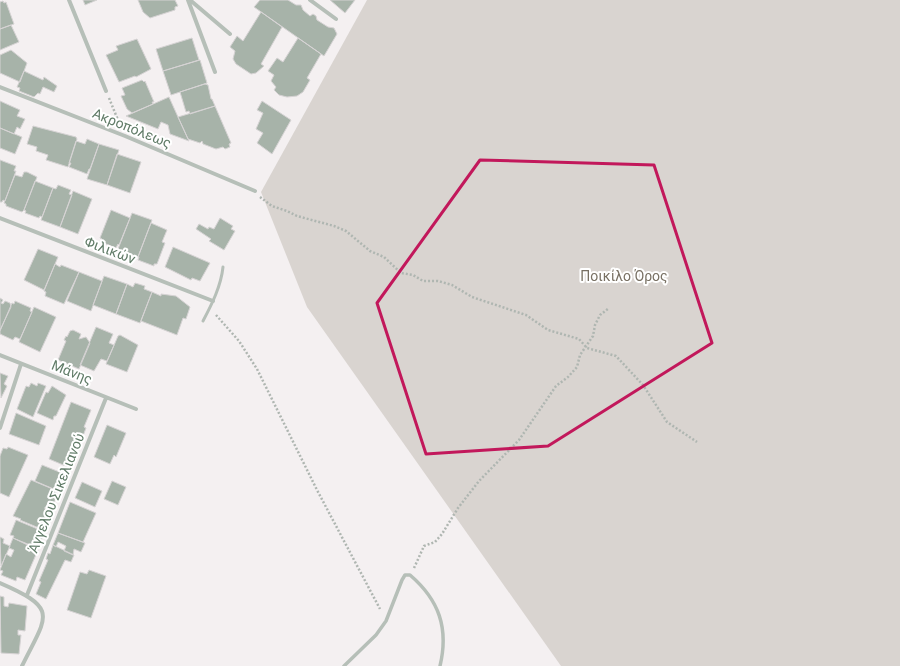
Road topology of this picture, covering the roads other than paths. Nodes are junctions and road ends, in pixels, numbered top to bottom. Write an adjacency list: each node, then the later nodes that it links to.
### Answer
1 (69, 0): 8 (street)
2 (189, 0): 5 (street); 6 (street)
3 (310, 0): 4 (street)
4 (336, 19)
5 (230, 34)
6 (215, 72)
7 (0, 87): 9 (street, Ακροπόλεως)
8 (106, 91)
9 (255, 191)
10 (0, 218): 12 (street, Φιλικών)
11 (223, 266): 12 (lane)
12 (213, 301): 13 (lane)
13 (204, 321)
14 (0, 354): 15 (street, Μάνης)
15 (21, 364): 16 (street, Μάνης); 18 (street)
16 (106, 398): 17 (street, Μάνης); 20 (street, Άγγελου Σικελιανού)
17 (136, 409)
18 (0, 428)
19 (0, 584): 20 (street)
20 (27, 595): 21 (street)
21 (22, 666)
22 (344, 666): 23 (street)
23 (440, 666)

